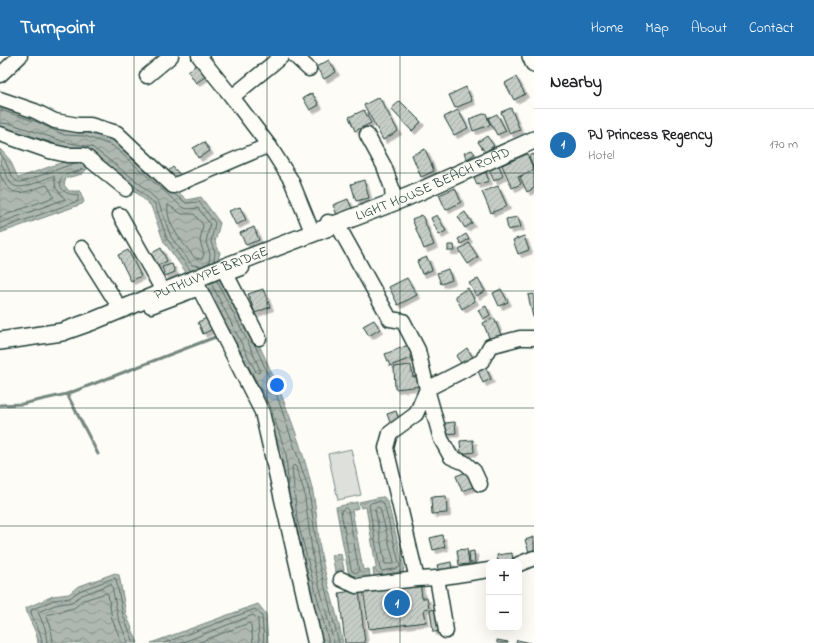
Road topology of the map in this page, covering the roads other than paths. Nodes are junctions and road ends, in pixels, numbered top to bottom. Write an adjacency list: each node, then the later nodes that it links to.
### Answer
1 (20, 56): 9 (street)
2 (170, 56): 10 (street)
3 (199, 56): 11 (street)
4 (282, 56): 11 (street)
5 (295, 56): 8 (street)
6 (531, 56): 7 (main road)
7 (534, 63)
8 (309, 69)
9 (0, 75)
10 (147, 76)
11 (232, 97): 16 (street)
12 (0, 99): 16 (street)
13 (0, 134): 17 (street)
14 (367, 135): 18 (street)
15 (534, 140): 18 (main road, LIGHT HOUSE BEACH ROAD)
16 (270, 147): 21 (street)
17 (126, 189)
18 (393, 203): 20 (main road, LIGHT HOUSE BEACH ROAD)
19 (120, 215): 25 (street)
20 (334, 225): 21 (street); 27 (main road, PUTHUVYPE BRIDGE); 28 (street); 31 (street)
21 (311, 229): 23 (street)
22 (82, 248): 26 (street)
23 (223, 262)
24 (188, 277): 25 (street)
25 (161, 287): 26 (street)
26 (118, 305): 27 (street)
27 (86, 323): 30 (main road); 40 (street)
28 (259, 338)
29 (534, 338): 31 (street)
30 (0, 341)
31 (427, 389): 32 (street); 38 (street)
32 (480, 484)
33 (534, 558): 34 (street)
34 (522, 563)
35 (486, 570): 36 (street)
36 (437, 578): 38 (street); 39 (street)
37 (341, 579): 38 (street)
38 (417, 579)
39 (446, 631)
40 (315, 643)

